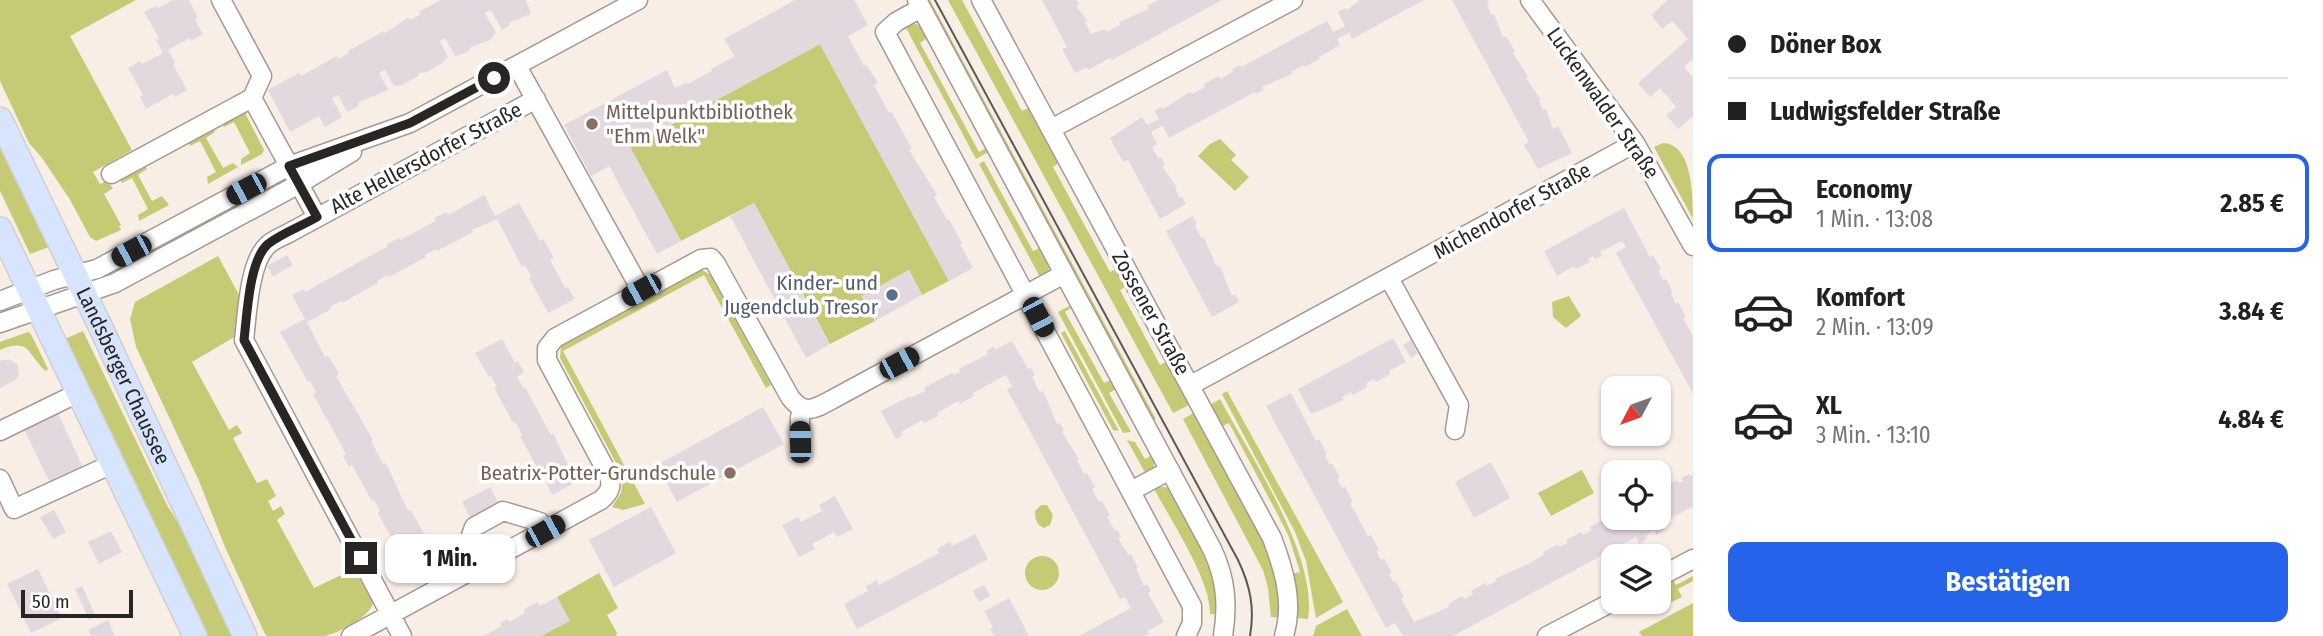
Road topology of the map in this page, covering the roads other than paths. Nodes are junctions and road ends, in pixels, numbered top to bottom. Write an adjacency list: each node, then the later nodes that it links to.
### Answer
1 (220, 0): 9 (street)
2 (638, 0): 8 (street, Alte Hellersdorfer Straße)
3 (981, 0): 12 (street, Zossener Straße)
4 (1293, 0): 7 (street)
5 (1530, 0): 14 (street, Luckenwalder Straße)
6 (919, 4): 22 (street); 26 (street)
7 (1272, 5): 12 (street)
8 (517, 66): 10 (street, Alte Hellersdorfer Straße); 13 (street, Alte Hellersdorfer Straße)
9 (252, 98): 15 (street); 16 (street)
10 (536, 99): 18 (street, Alte Hellersdorfer Straße); 24 (street, Alte Hellersdorfer Straße)
11 (0, 119): 21 (main road, Landsberger Chaussee)
12 (1051, 129): 30 (street, Zossener Straße)
13 (382, 135): 15 (street, Alte Hellersdorfer Straße); 17 (street, Alte Hellersdorfer Straße)
14 (1635, 143): 20 (street, Luckenwalder Straße); 23 (street, Michendorfer Straße)
15 (289, 166): 17 (street, Alte Hellersdorfer Straße); 21 (street, Alte Hellersdorfer Straße)
16 (111, 174)
17 (299, 184): 18 (street, Alte Hellersdorfer Straße); 25 (street, Alte Hellersdorfer Straße)
18 (317, 217): 45 (street, Alte Hellersdorfer Straße)
19 (0, 229): 27 (main road)
20 (1693, 246)
21 (74, 273): 25 (main road, Landsberger Chaussee); 27 (street, Alte Hellersdorfer Straße)
22 (1064, 274): 26 (street); 37 (street)
23 (1389, 278): 30 (street, Michendorfer Straße); 33 (street)
24 (641, 290): 32 (street); 40 (street)
25 (85, 295): 27 (street, Alte Hellersdorfer Straße); 47 (main road, Landsberger Chaussee)
26 (1027, 295): 32 (street); 39 (street)
27 (42, 296): 28 (street); 29 (street); 31 (main road)
28 (0, 301)
29 (0, 323)
30 (1191, 385): 52 (street, Zossener Straße)
31 (78, 393): 34 (street); 36 (main road)
32 (803, 408): 35 (street)
33 (1455, 430)
34 (0, 431)
35 (800, 442)
36 (112, 464): 38 (street); 46 (main road)
37 (1170, 470): 39 (street); 51 (street)
38 (0, 479)
39 (1131, 492): 50 (street)
40 (545, 531): 43 (street); 43 (street)
41 (1693, 559): 42 (street)
42 (1671, 571)
43 (457, 577): 45 (street)
44 (1601, 608): 53 (street)
45 (391, 615): 48 (street); 49 (street)
46 (195, 636)
47 (245, 636)
48 (351, 636)
49 (402, 636)
50 (1186, 636)
51 (1223, 636)
52 (1284, 636)
53 (1547, 636)

